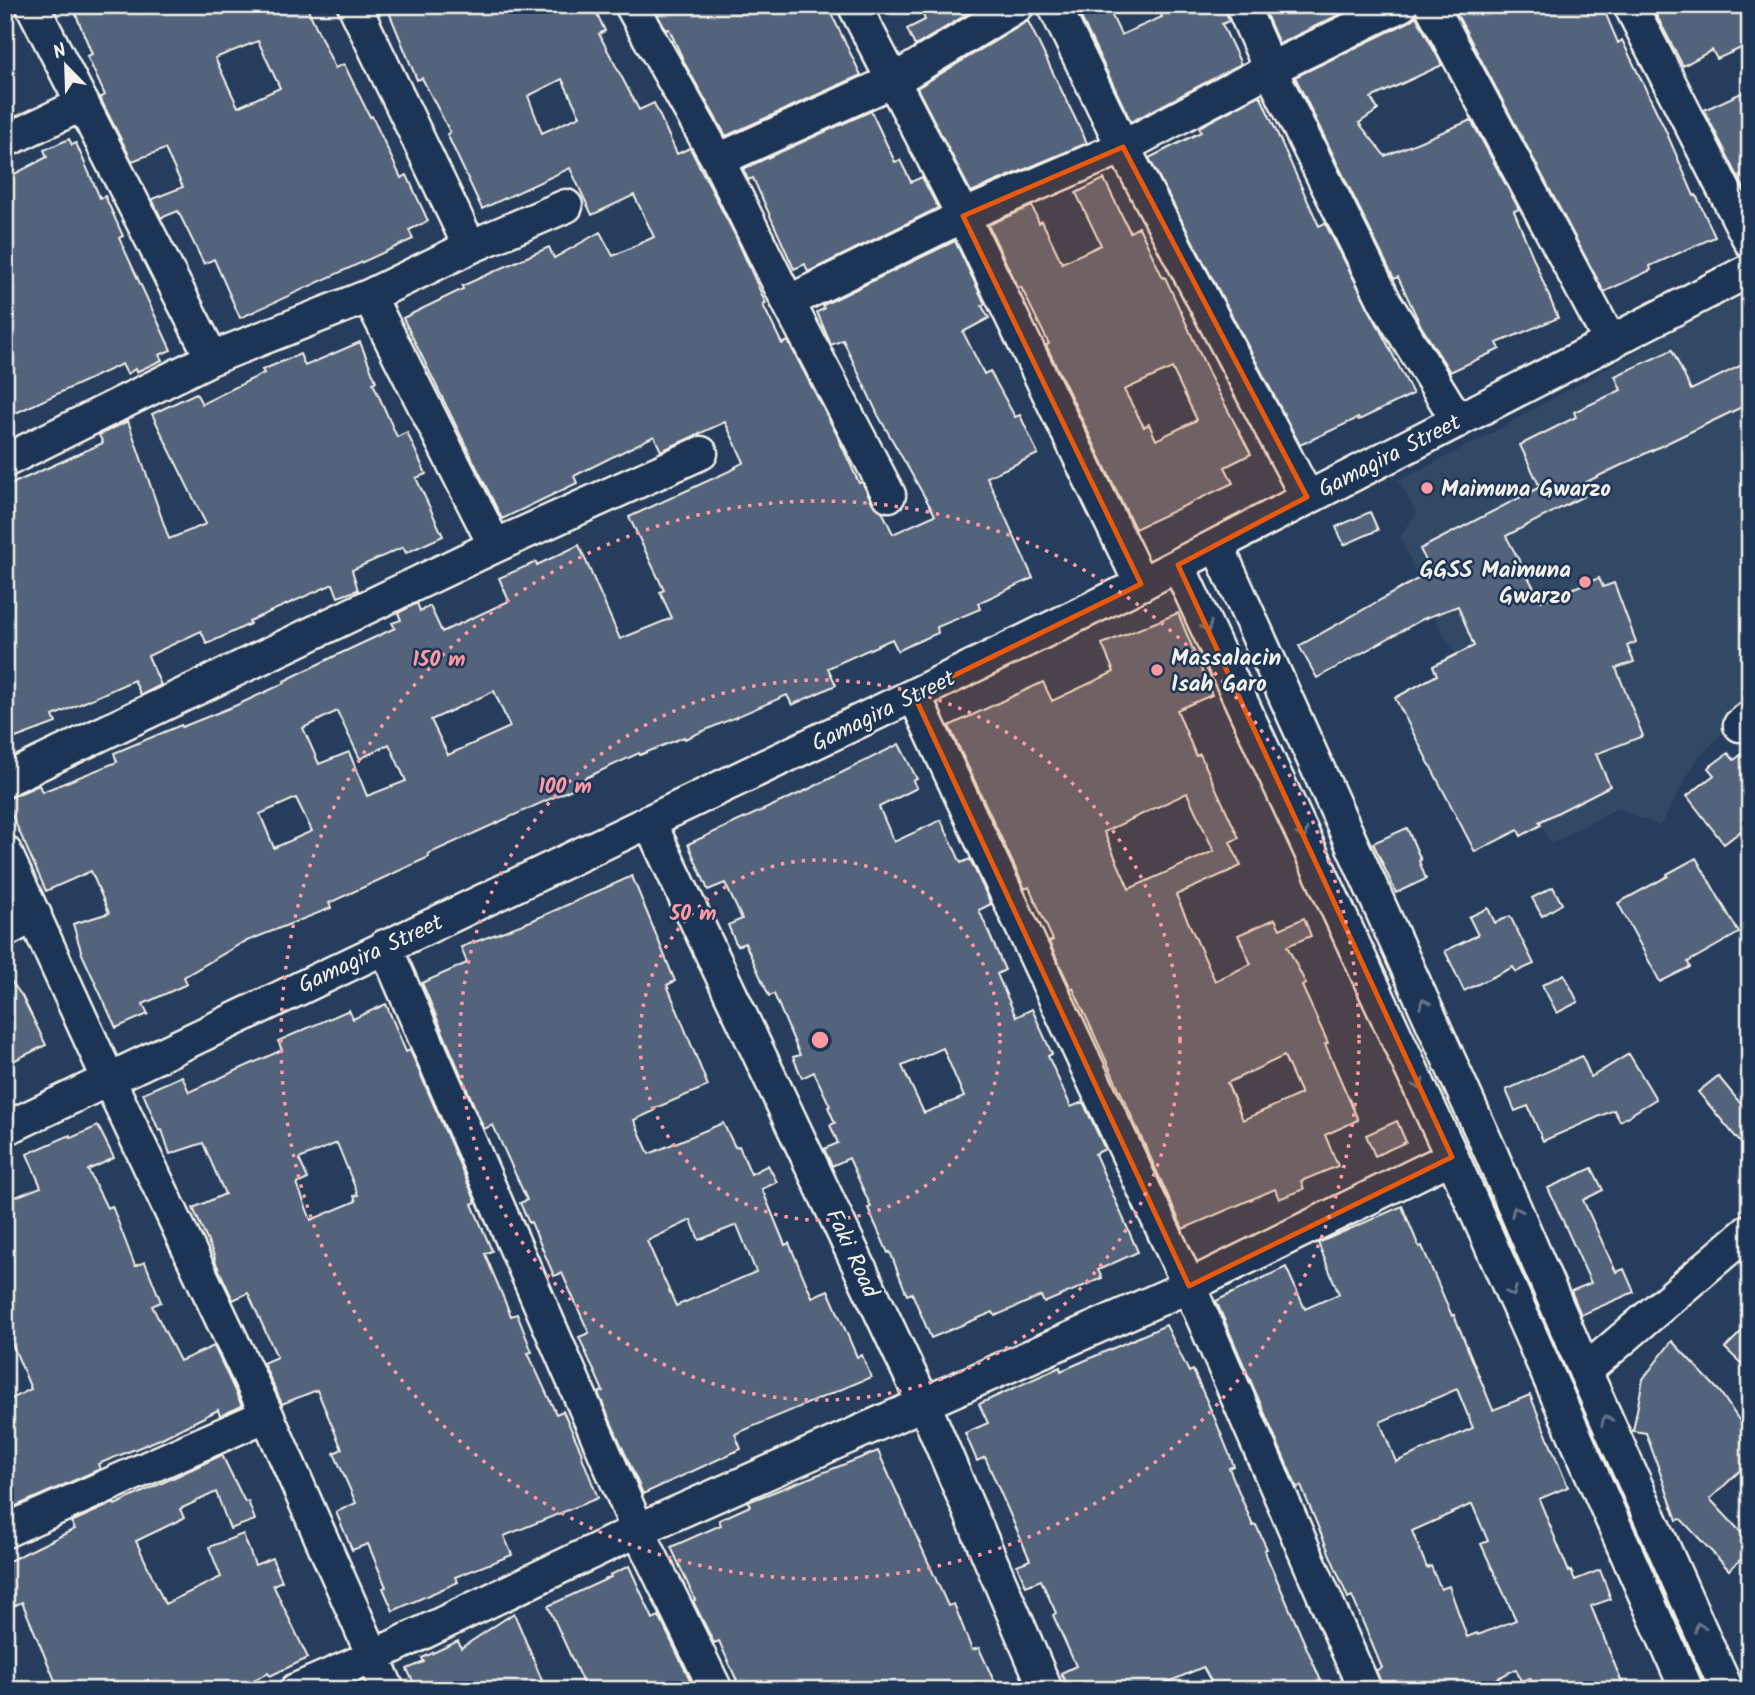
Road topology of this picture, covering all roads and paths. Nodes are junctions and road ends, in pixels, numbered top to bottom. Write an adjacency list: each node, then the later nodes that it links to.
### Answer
1 (32, 5): 13 (street)
2 (354, 5): 20 (street)
3 (631, 5): 16 (street)
4 (854, 5): 12 (street)
5 (1018, 5): 12 (street)
6 (1054, 5): 15 (street)
7 (1242, 5): 11 (street)
8 (1401, 5): 11 (street)
9 (1431, 5): 24 (street)
10 (1630, 5): 19 (street)
11 (1270, 69): 15 (street); 26 (street)
12 (893, 81): 16 (street); 18 (street)
13 (83, 104): 14 (street); 25 (street)
14 (5, 141)
15 (1123, 147): 18 (street); 30 (street)
16 (718, 160): 23 (street)
17 (566, 206): 20 (street)
18 (963, 216): 23 (street); 34 (street)
19 (1750, 241)
20 (470, 247): 22 (street)
21 (1750, 270): 24 (street, Gamagira Street)
22 (369, 296): 25 (street); 32 (street)
23 (788, 302): 29 (street)
24 (1611, 343): 26 (street, Gamagira Street)
25 (212, 358): 28 (street)
26 (1458, 421): 30 (street, Gamagira Street)
27 (701, 453): 32 (street)
28 (5, 461)
29 (889, 495)
30 (1307, 497): 31 (street, Gamagira Street)
31 (1217, 545): 33 (street, Gamagira Street); 47 (street, one-way to 31)
32 (495, 546): 36 (street)
33 (1178, 565): 34 (street, Gamagira Street); 44 (street, one-way to 44)
34 (1142, 584): 35 (street, Gamagira Street)
35 (914, 695): 37 (street, Gamagira Street); 46 (street)
36 (5, 780)
37 (649, 821): 41 (street, Gamagira Street); 48 (street, Faki Road)
38 (5, 852): 39 (street)
39 (35, 915): 40 (street); 42 (street)
40 (5, 931)
41 (385, 946): 42 (street, Gamagira Street); 50 (street)
42 (108, 1078): 43 (street, Gamagira Street); 49 (street)
43 (5, 1129)
44 (1452, 1157): 46 (street); 53 (street, one-way to 53)
45 (1750, 1230): 47 (street)
46 (1189, 1286): 48 (street); 59 (street)
47 (1585, 1371): 52 (street, one-way to 47)
48 (923, 1404): 50 (street); 58 (street, Faki Road)
49 (267, 1415): 51 (street); 54 (street)
50 (638, 1530): 54 (street); 57 (street)
51 (5, 1531)
52 (1670, 1563): 53 (street); 61 (street, one-way to 52)
53 (1638, 1577): 60 (street)
54 (372, 1657): 55 (street); 56 (street)
55 (296, 1690)
56 (388, 1690)
57 (716, 1690)
58 (1046, 1690)
59 (1365, 1690)
60 (1687, 1690)
61 (1727, 1690)

